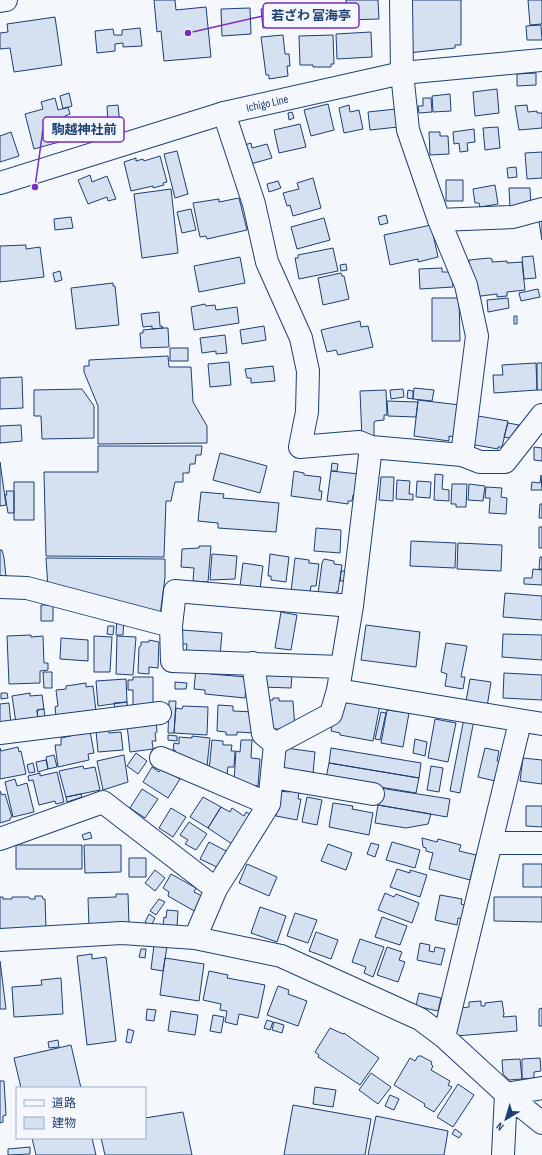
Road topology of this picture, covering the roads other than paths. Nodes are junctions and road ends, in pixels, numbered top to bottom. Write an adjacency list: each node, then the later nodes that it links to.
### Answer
1 (6, 0): 3 (main road)
2 (401, 0): 5 (main road)
3 (0, 1)
4 (542, 60): 5 (main road, Ichigo Line)
5 (402, 73): 6 (main road, Ichigo Line); 9 (main road)
6 (224, 113): 7 (main road, Ichigo Line); 11 (main road)
7 (0, 183)
8 (542, 209): 9 (main road)
9 (439, 220): 12 (main road)
10 (542, 415): 12 (main road)
11 (371, 447): 12 (main road); 14 (main road)
12 (462, 455)
13 (0, 587): 15 (main road)
14 (352, 606): 15 (main road); 17 (main road)
15 (171, 626): 16 (main road)
16 (253, 663): 17 (main road); 23 (main road)
17 (341, 667): 18 (main road)
18 (338, 690): 20 (main road); 23 (main road)
19 (160, 713): 22 (main road)
20 (520, 722): 21 (main road); 29 (main road)
21 (542, 724)
22 (0, 733)
23 (275, 744): 25 (main road)
24 (161, 758): 27 (main road)
25 (272, 777): 26 (main road); 27 (main road)
26 (373, 794)
27 (269, 804): 31 (main road)
28 (0, 839): 31 (main road)
29 (491, 843): 30 (main road); 34 (main road)
30 (542, 843)
31 (216, 889): 32 (main road)
32 (195, 938): 33 (main road); 34 (main road)
33 (0, 940)
34 (444, 1037): 36 (main road)
35 (542, 1088): 36 (main road)
36 (506, 1094): 37 (main road); 38 (main road)
37 (542, 1123)
38 (503, 1155)

